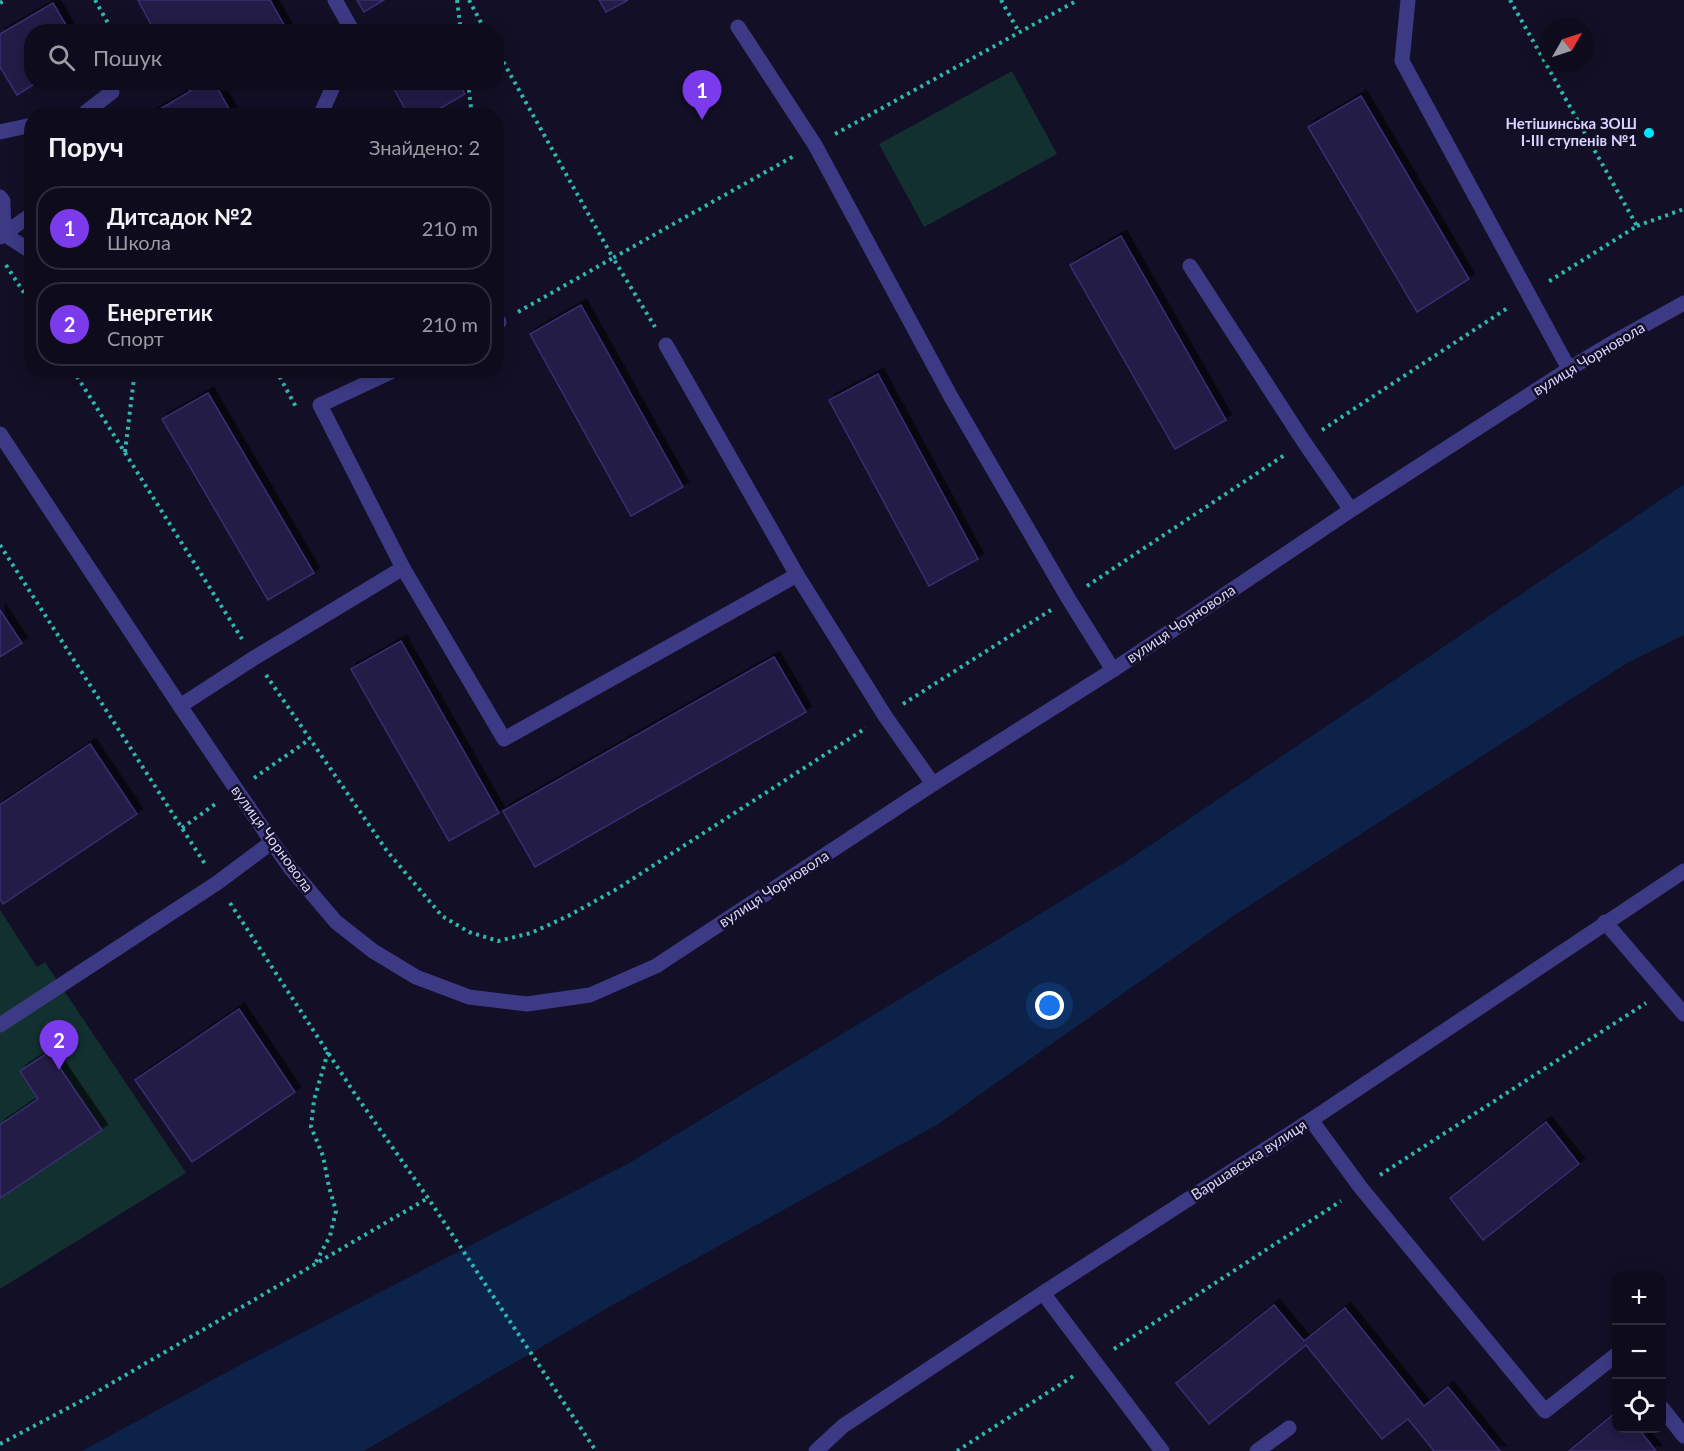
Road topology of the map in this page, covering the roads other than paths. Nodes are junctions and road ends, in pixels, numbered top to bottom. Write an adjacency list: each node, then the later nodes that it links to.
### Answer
1 (335, 0): 3 (street)
2 (1408, 0): 18 (street)
3 (348, 24)
4 (738, 27): 24 (street)
5 (331, 90): 8 (street)
6 (112, 92): 7 (street)
7 (94, 108)
8 (324, 108)
9 (24, 127): 10 (street)
10 (0, 132)
11 (0, 197): 13 (street)
12 (24, 220): 13 (street)
13 (2, 236): 14 (street)
14 (24, 248)
15 (1190, 266): 21 (street)
16 (1684, 303): 18 (street, вулиця Чорновола)
17 (666, 345): 23 (street)
18 (1569, 369): 21 (street, вулиця Чорновола)
19 (378, 378): 22 (street)
20 (0, 434): 25 (street, вулиця Чорновола)
21 (1351, 510): 24 (street, вулиця Чорновола)
22 (403, 568): 23 (street); 25 (street)
23 (797, 575): 26 (street)
24 (1113, 669): 26 (street, вулиця Чорновола)
25 (180, 706): 27 (street, вулиця Чорновола)
26 (933, 784): 27 (street, вулиця Чорновола)
27 (272, 842): 31 (street)
28 (1684, 871): 29 (street, Варшавська вулиця)
29 (1605, 922): 30 (street); 32 (street, Варшавська вулиця)
30 (1684, 1014)
31 (0, 1025)
32 (1311, 1120): 33 (street, Варшавська вулиця); 34 (street)
33 (1043, 1293): 38 (street, Варшавська вулиця); 39 (street)
34 (1612, 1359)
35 (1666, 1413): 37 (street)
36 (1289, 1428): 40 (street)
37 (1684, 1436)
38 (816, 1451)
39 (1162, 1451)
40 (1257, 1451)

